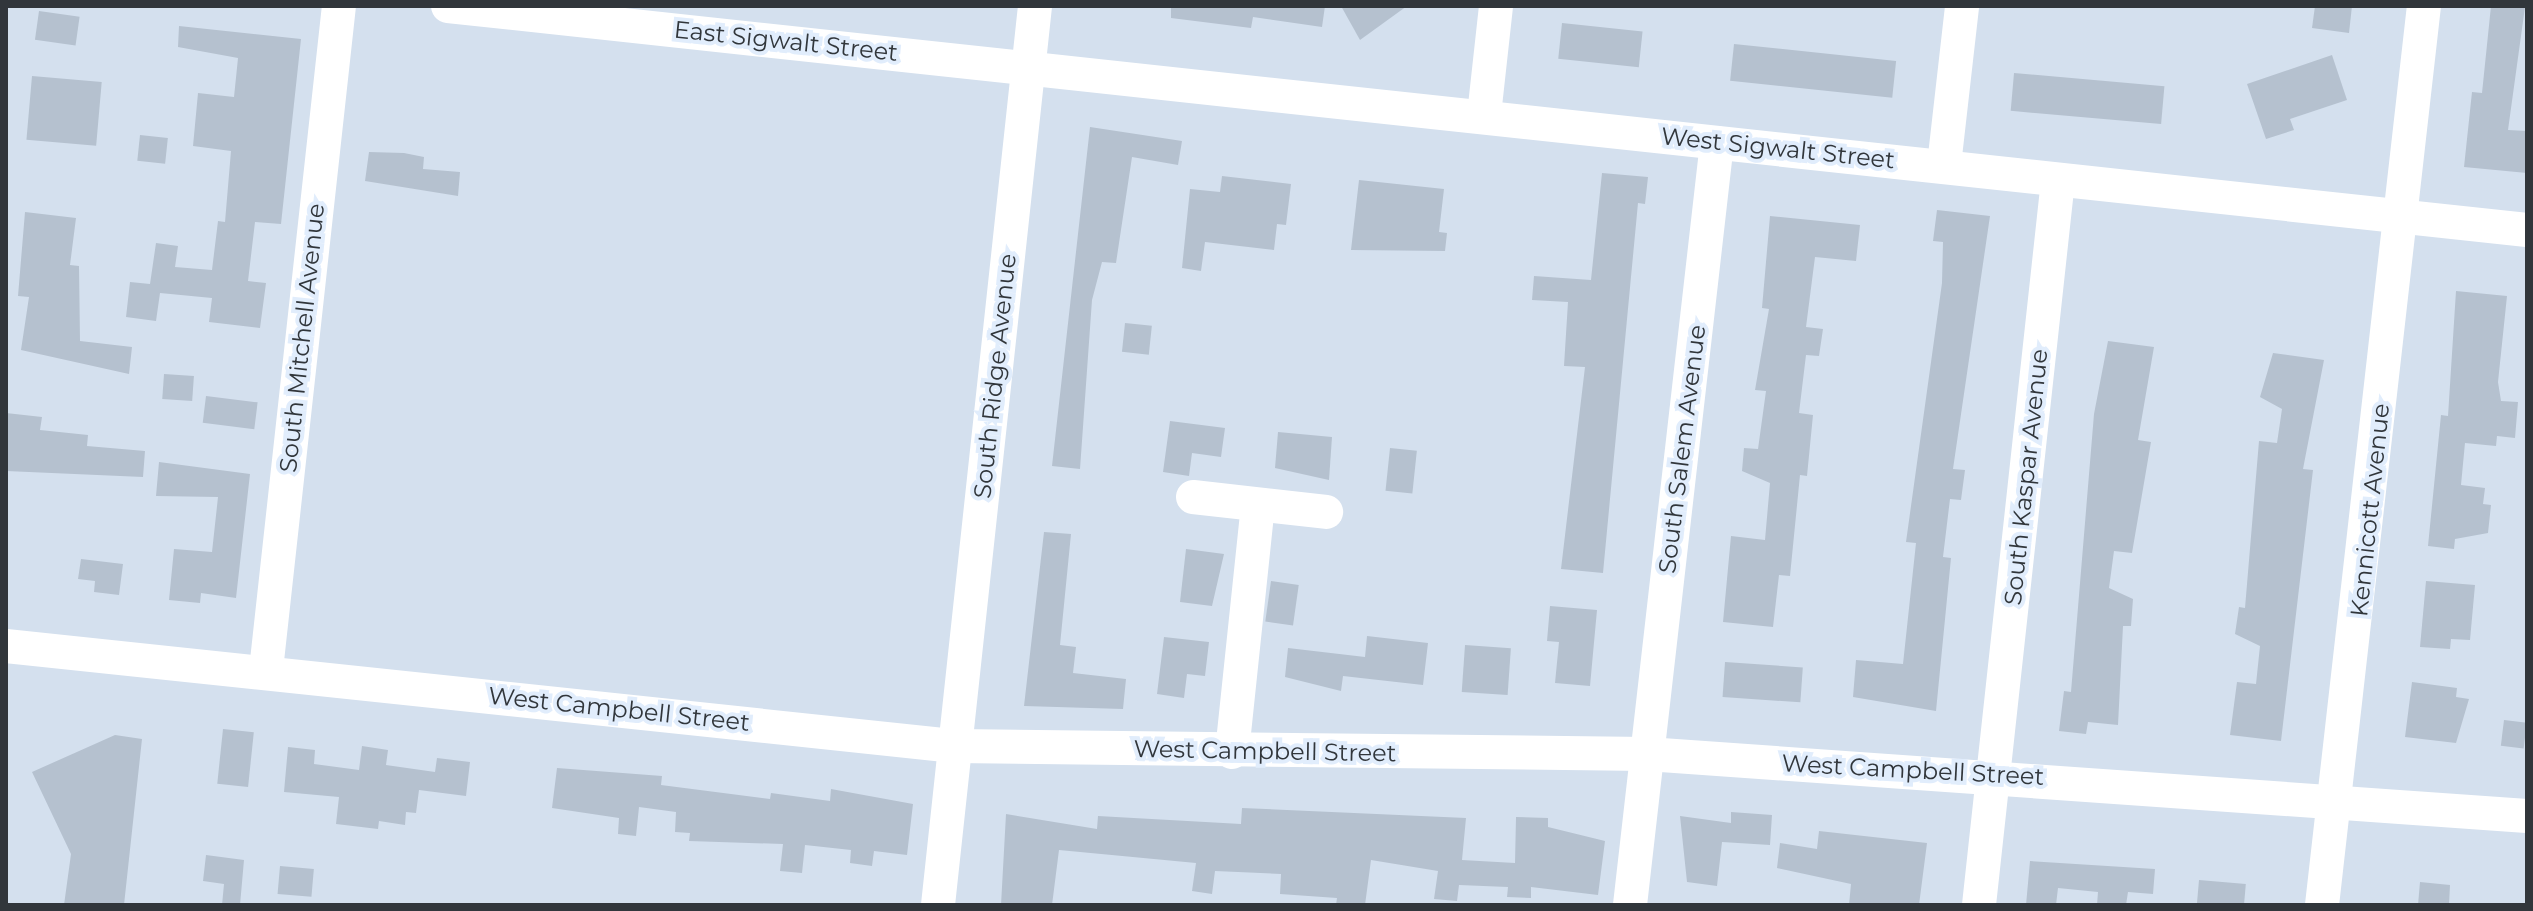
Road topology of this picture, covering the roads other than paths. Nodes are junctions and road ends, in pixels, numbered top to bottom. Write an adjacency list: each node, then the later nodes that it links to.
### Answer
1 (339, 6): 19 (street, South Mitchell Avenue)
2 (448, 6): 7 (street, East Sigwalt Street)
3 (1035, 6): 8 (street, South Ridge Avenue)
4 (1496, 6): 9 (street)
5 (1962, 6): 11 (street)
6 (2424, 6): 13 (street, Kennicott Avenue)
7 (688, 18): 8 (street, East Sigwalt Street)
8 (1029, 66): 9 (street, West Sigwalt Street); 20 (street, South Ridge Avenue)
9 (1484, 115): 10 (street, West Sigwalt Street)
10 (1717, 143): 11 (street, West Sigwalt Street); 22 (street, South Salem Avenue)
11 (1944, 165): 12 (street, West Sigwalt Street)
12 (2058, 180): 13 (street, West Sigwalt Street); 23 (street, South Kaspar Avenue)
13 (2402, 216): 14 (street, West Sigwalt Street); 24 (street, Kennicott Avenue)
14 (2527, 230)
15 (1193, 497): 16 (street)
16 (1258, 505): 17 (street); 21 (street)
17 (1326, 512)
18 (6, 646): 19 (street, West Campbell Street)
19 (266, 670): 20 (street, West Campbell Street)
20 (955, 746): 21 (street, West Campbell Street); 26 (street, South Ridge Avenue)
21 (1232, 752): 22 (street, West Campbell Street)
22 (1647, 754): 23 (street, West Campbell Street); 27 (street, South Salem Avenue)
23 (1993, 774): 24 (street, West Campbell Street); 28 (street, South Kaspar Avenue)
24 (2334, 801): 25 (street, West Campbell Street); 29 (street, Kennicott Avenue)
25 (2527, 816)
26 (938, 905)
27 (1630, 905)
28 (1979, 905)
29 (2322, 905)

